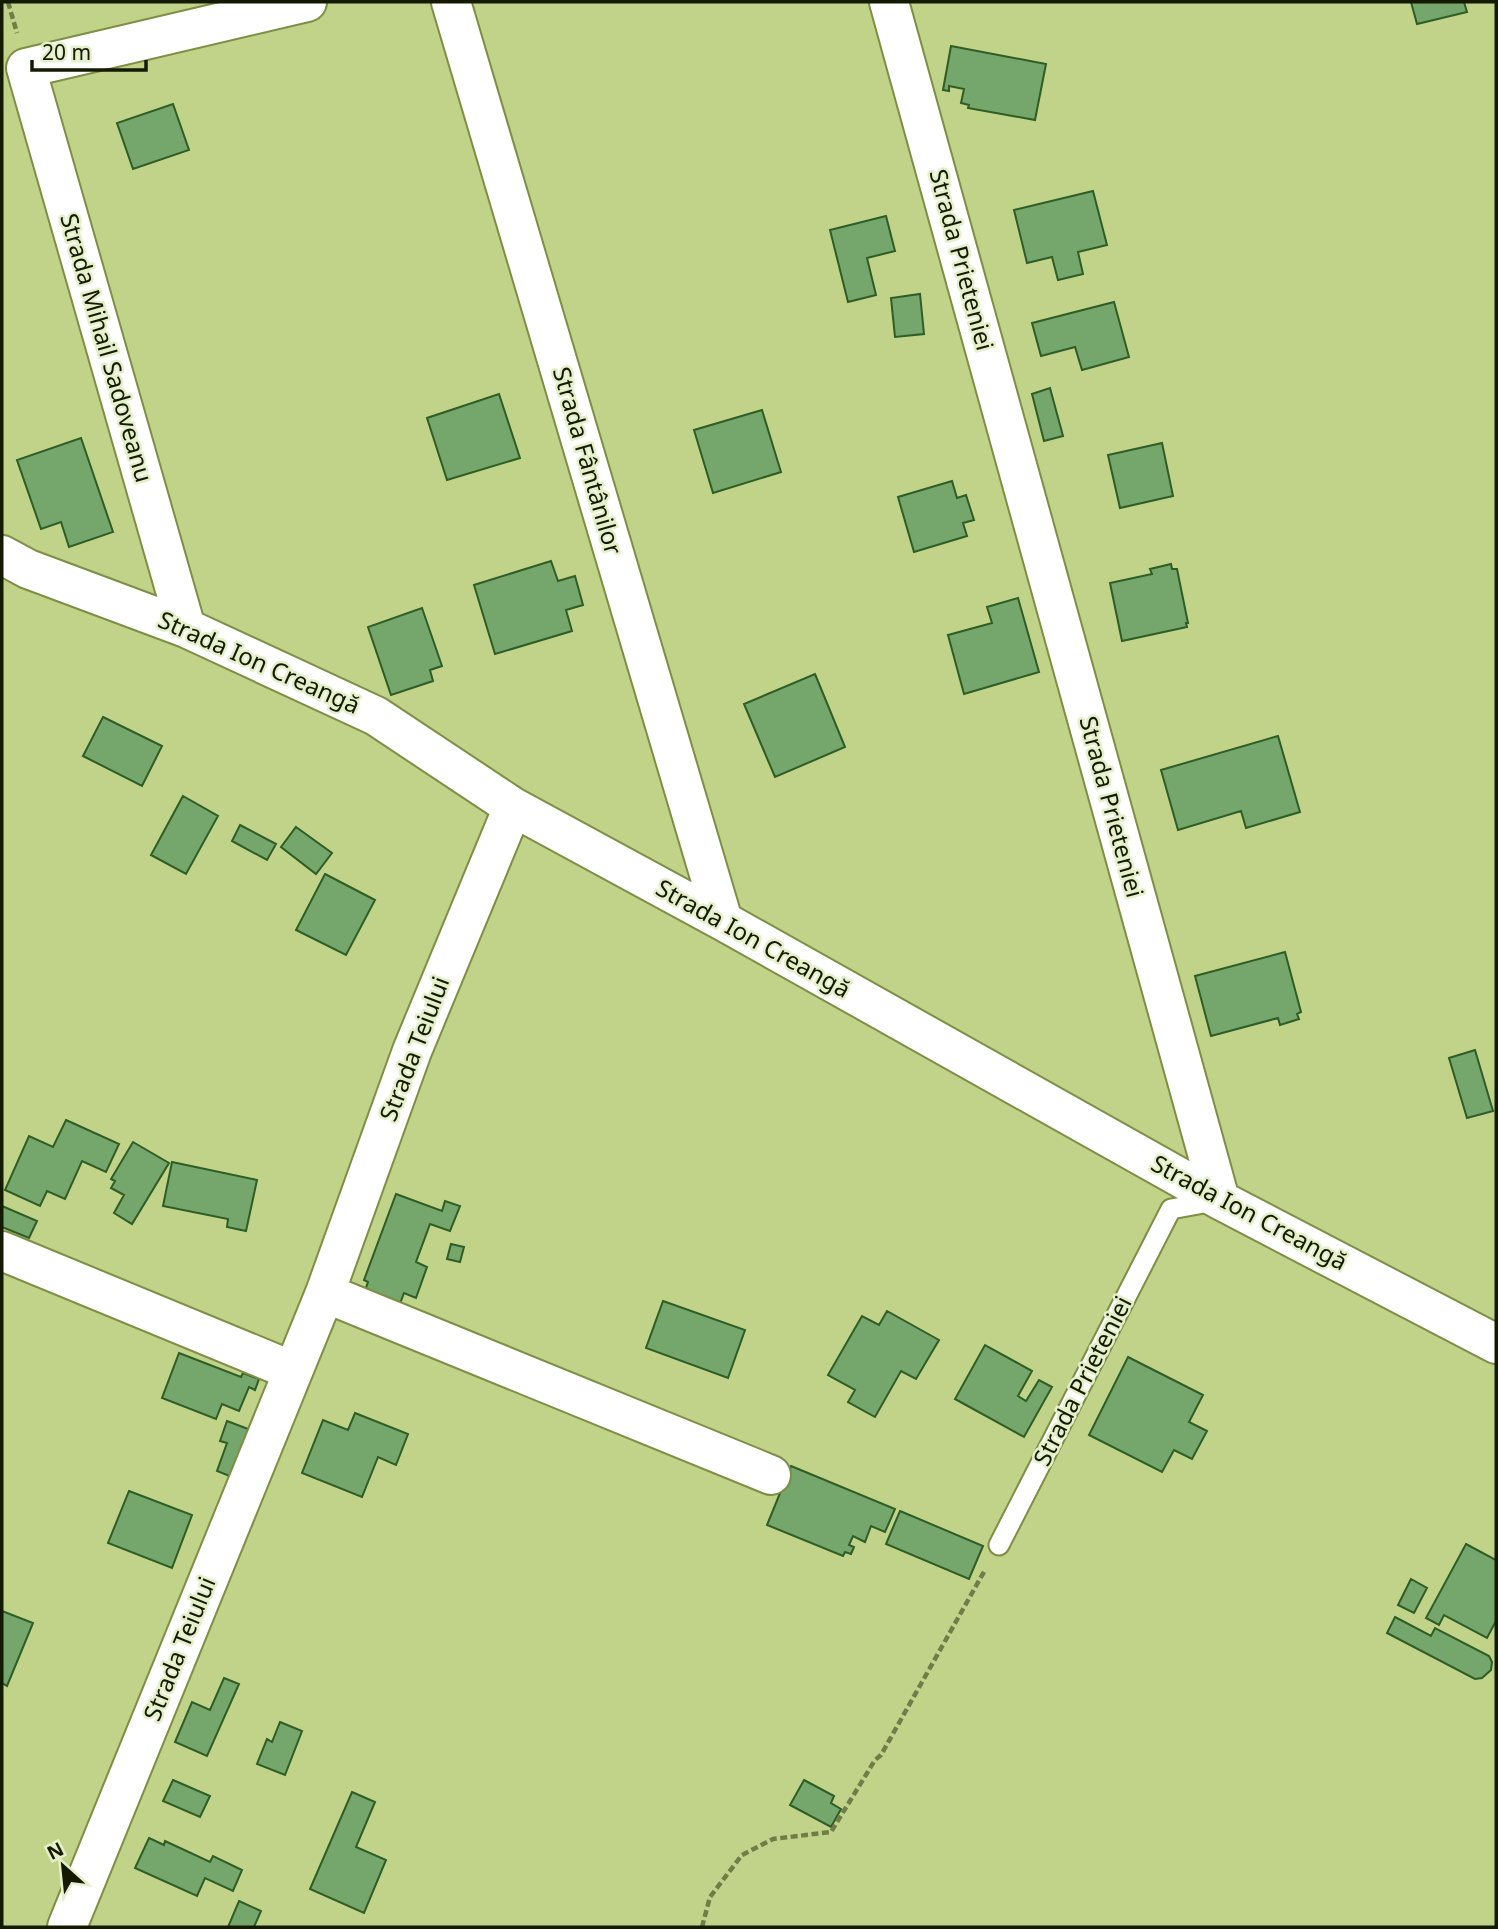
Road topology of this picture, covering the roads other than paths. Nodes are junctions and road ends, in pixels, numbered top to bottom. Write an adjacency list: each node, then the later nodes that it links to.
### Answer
1 (307, 2): 5 (street, Strada Mihail Sadoveanu)
2 (451, 2): 7 (street, Strada Fântânilor)
3 (889, 2): 8 (street, Strada Prieteniei)
4 (2, 555): 5 (street, Strada Ion Creangă)
5 (187, 628): 6 (street, Strada Ion Creangă)
6 (513, 807): 7 (street, Strada Ion Creangă); 10 (street, Strada Teiului)
7 (723, 920): 8 (street, Strada Ion Creangă)
8 (1220, 1200): 11 (street, Strada Ion Creangă); 14 (lane, Strada Prieteniei)
9 (2, 1251): 12 (street)
10 (325, 1293): 12 (street, Strada Teiului); 13 (street)
11 (1496, 1343)
12 (293, 1371): 15 (street, Strada Teiului)
13 (771, 1475)
14 (999, 1545)
15 (67, 1927)

